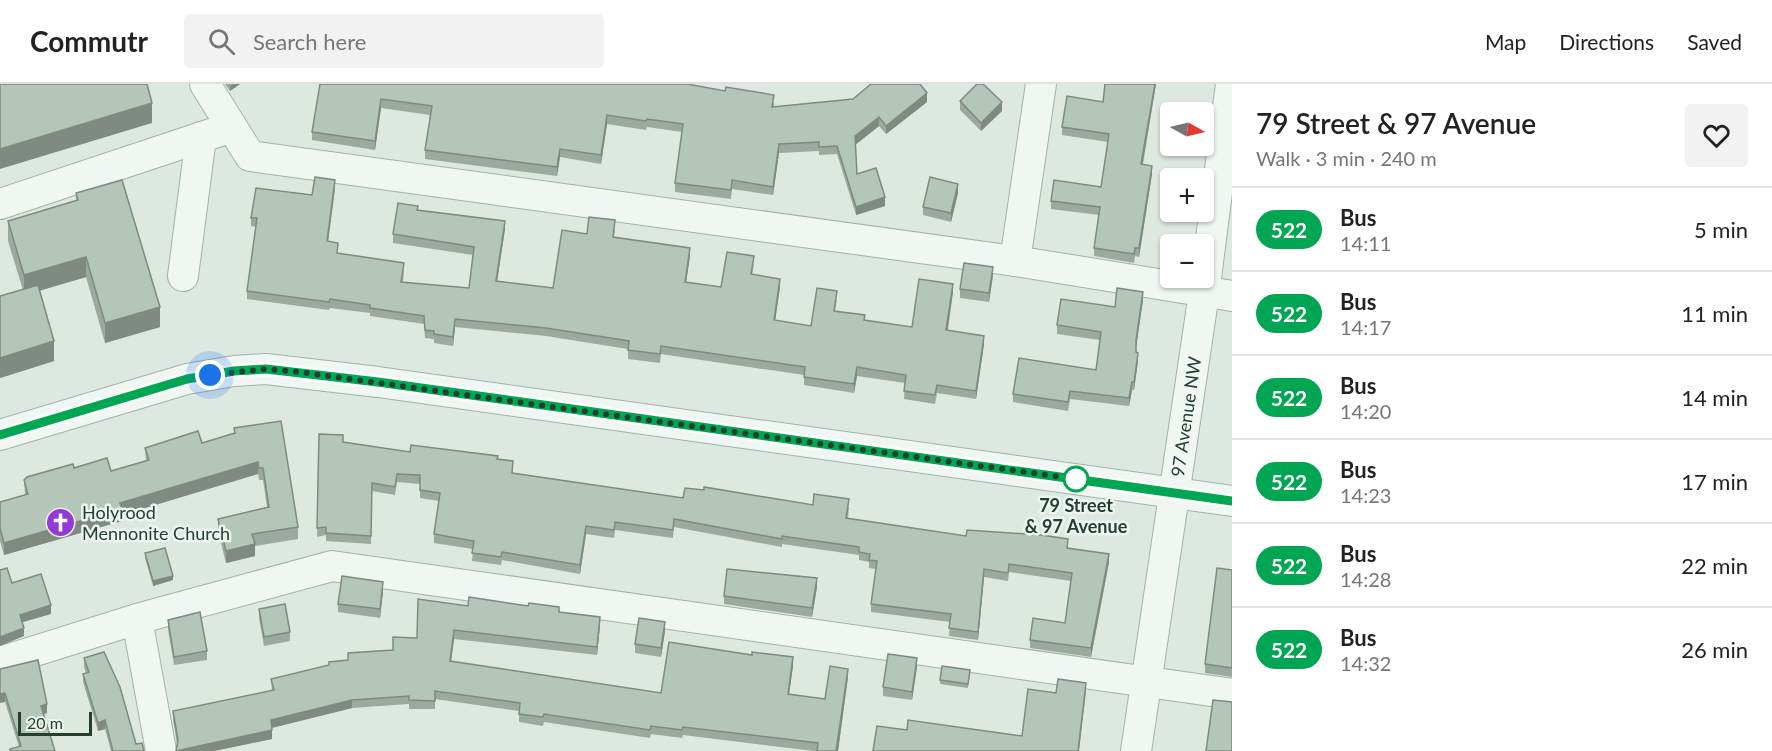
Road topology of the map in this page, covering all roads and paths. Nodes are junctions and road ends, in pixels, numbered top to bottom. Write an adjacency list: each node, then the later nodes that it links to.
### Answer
1 (205, 84): 4 (street)
2 (1041, 84): 7 (street)
3 (1231, 84): 9 (street, 97 Avenue NW)
4 (232, 126): 5 (street); 7 (street)
5 (201, 137): 6 (street); 8 (street)
6 (0, 204)
7 (1015, 261): 9 (street)
8 (183, 276)
9 (1218, 294): 11 (street, 97 Avenue NW)
10 (0, 435): 11 (street)
11 (1175, 493): 12 (street); 15 (street, 97 Avenue NW)
12 (1232, 501)
13 (137, 619): 14 (street); 15 (street); 17 (street)
14 (0, 662)
15 (1148, 682): 16 (street); 18 (street, 97 Avenue NW)
16 (1232, 694)
17 (161, 751)
18 (1136, 751)

